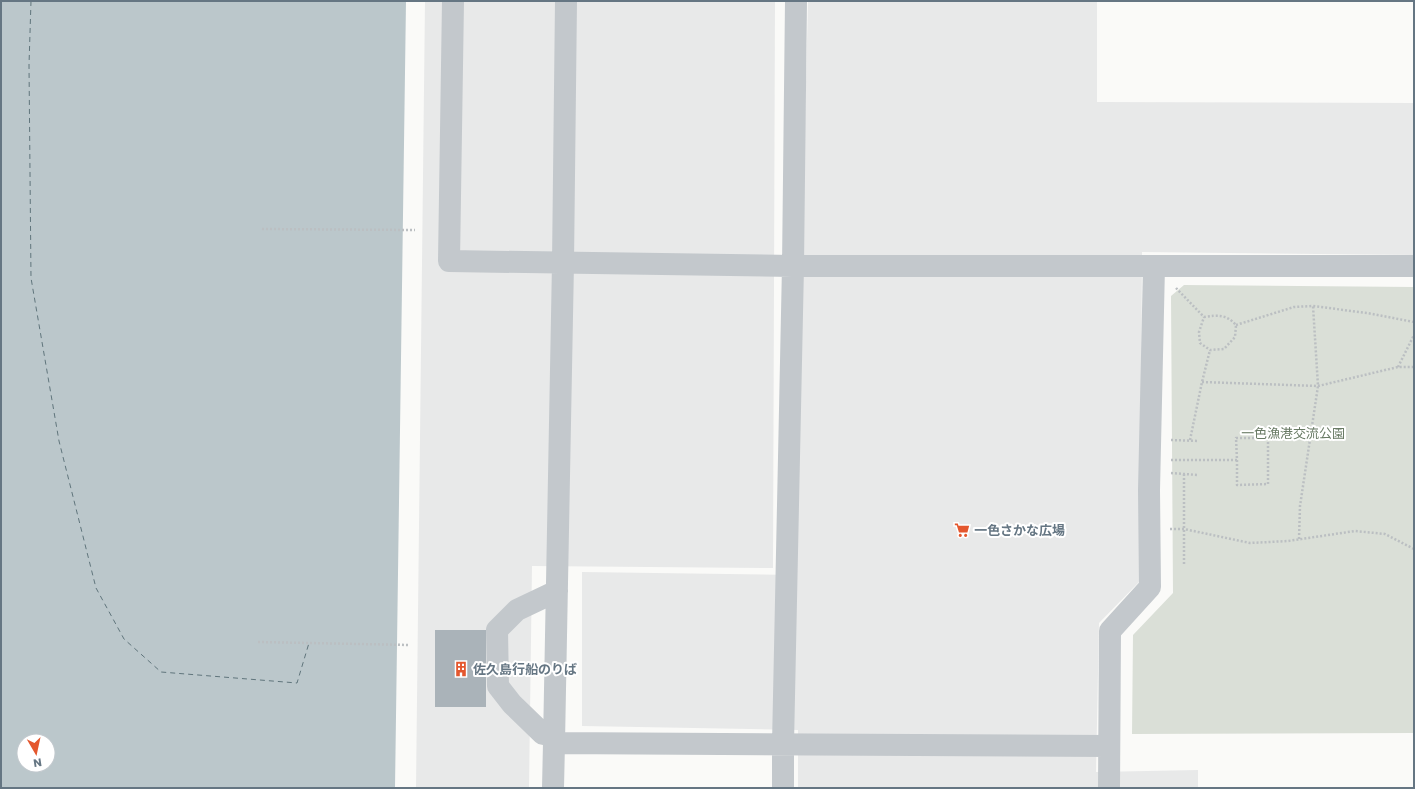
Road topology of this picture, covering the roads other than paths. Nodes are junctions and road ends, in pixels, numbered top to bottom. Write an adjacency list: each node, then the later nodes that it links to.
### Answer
1 (453, 1): 4 (street)
2 (566, 1): 4 (street)
3 (796, 1): 5 (street)
4 (563, 263): 5 (street); 8 (street)
5 (793, 266): 6 (street); 10 (street)
6 (1154, 266): 7 (street); 11 (street)
7 (1414, 266)
8 (557, 591): 9 (street); 9 (street)
9 (549, 738): 10 (street); 12 (street)
10 (783, 744): 11 (street); 13 (street)
11 (1108, 746): 14 (street)
12 (554, 788)
13 (783, 788)
14 (1109, 788)

